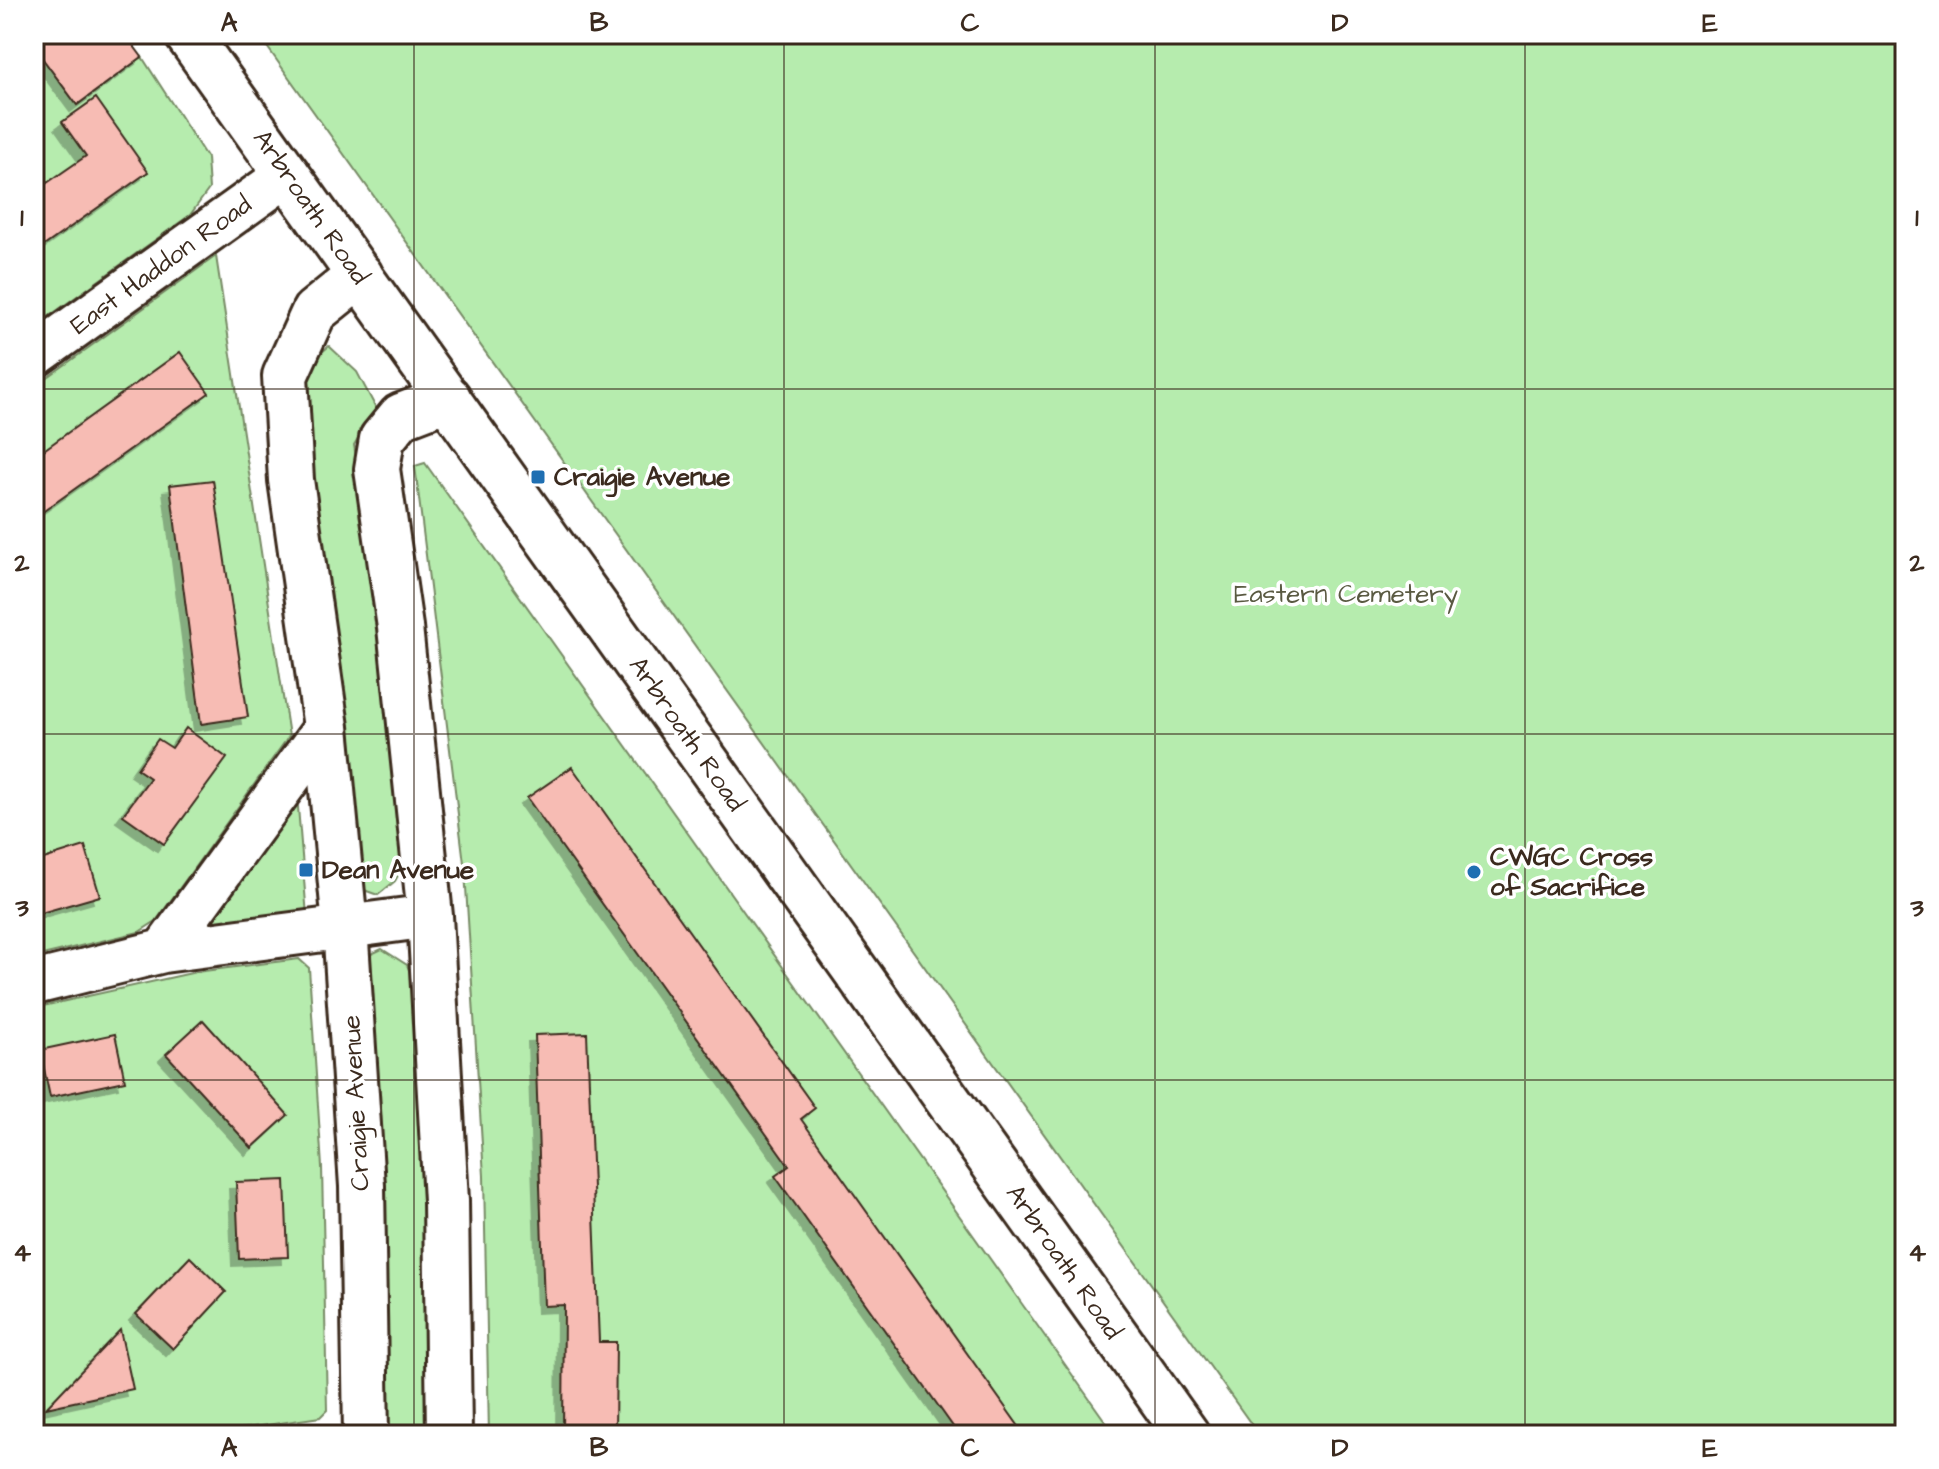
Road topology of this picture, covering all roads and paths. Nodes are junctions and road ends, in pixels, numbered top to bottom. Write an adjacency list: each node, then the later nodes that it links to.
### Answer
1 (187, 34): 2 (street, Arbroath Road)
2 (288, 174): 3 (street, Arbroath Road); 4 (street, East Haddon Road)
3 (360, 275): 5 (street, Arbroath Road); 6 (street, Craigie Avenue)
4 (34, 356)
5 (448, 398): 7 (street); 13 (street, Arbroath Road)
6 (326, 727): 8 (street, Craigie Avenue); 9 (street)
7 (430, 916): 8 (street); 12 (street)
8 (345, 926): 9 (street); 11 (street, Craigie Avenue)
9 (163, 951): 10 (street)
10 (34, 983)
11 (366, 1435)
12 (449, 1435)
13 (1187, 1435)

